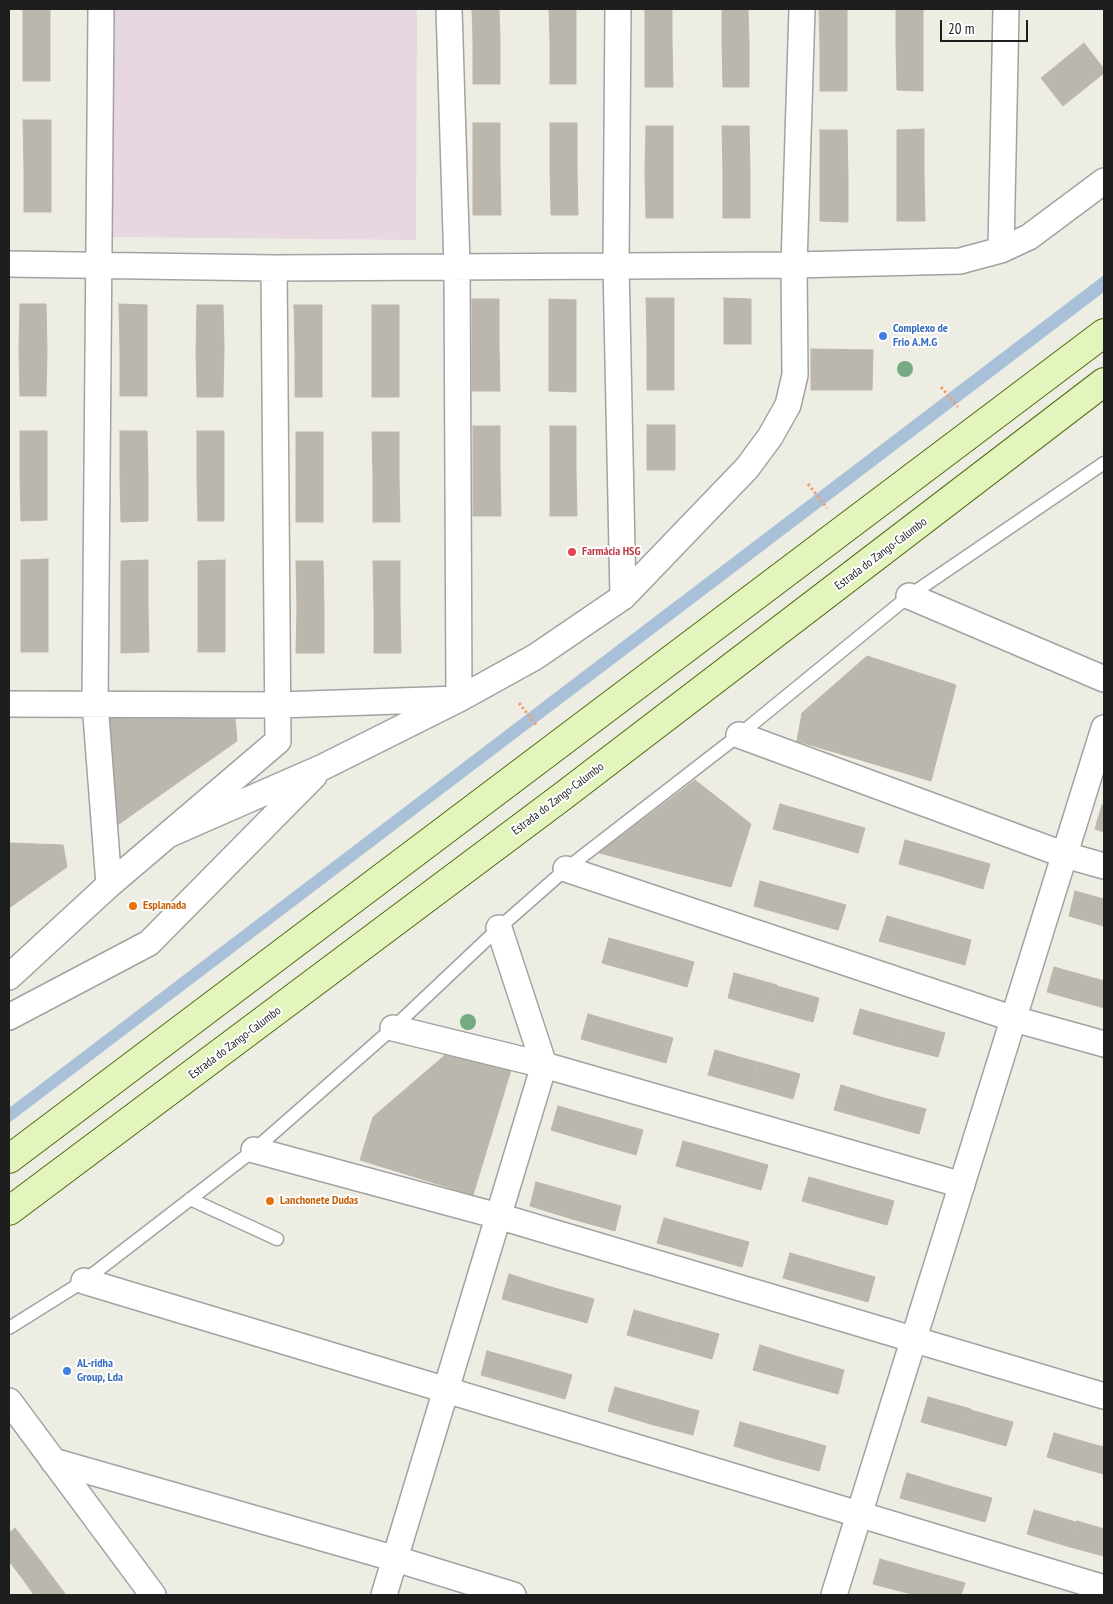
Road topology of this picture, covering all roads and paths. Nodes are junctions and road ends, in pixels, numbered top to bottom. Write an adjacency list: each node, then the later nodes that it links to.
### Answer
1 (101, 9): 9 (street)
2 (449, 9): 12 (street)
3 (618, 9): 10 (street)
4 (802, 9): 11 (street)
5 (1006, 9): 7 (street)
6 (1104, 181): 7 (street)
7 (1002, 250): 11 (street)
8 (9, 264): 9 (street)
9 (99, 264): 13 (street); 25 (street)
10 (616, 265): 11 (street); 12 (street); 22 (street)
11 (794, 265): 22 (street)
12 (457, 266): 13 (street); 24 (street)
13 (274, 268): 28 (street)
14 (1104, 333): 46 (main road)
15 (1104, 382): 49 (main road, Estrada do Zango-Calumbo)
16 (941, 387): 17 (path)
17 (961, 411)
18 (1104, 463): 21 (lane)
19 (808, 484): 20 (path)
20 (830, 512)
21 (909, 596): 23 (street); 31 (lane)
22 (622, 597): 24 (street)
23 (1104, 679)
24 (459, 699): 28 (street); 32 (street)
25 (95, 703): 27 (street); 28 (street); 37 (street)
26 (520, 703): 30 (path)
27 (9, 704)
28 (278, 705): 33 (street)
29 (1104, 728): 34 (street)
30 (541, 730)
31 (740, 735): 34 (street); 36 (lane)
32 (323, 767): 33 (street); 40 (street)
33 (170, 834): 37 (street)
34 (1065, 855): 35 (street); 41 (street)
35 (1104, 866)
36 (566, 869): 38 (lane); 41 (street)
37 (109, 885): 39 (street)
38 (499, 928): 42 (lane); 44 (street)
39 (9, 977)
40 (9, 1016)
41 (1014, 1019): 43 (street); 47 (street)
42 (393, 1028): 44 (street); 45 (lane)
43 (1104, 1044)
44 (544, 1065): 47 (street); 50 (street)
45 (254, 1150): 48 (lane); 50 (street)
46 (9, 1159)
47 (962, 1185): 54 (street)
48 (190, 1199): 51 (lane); 52 (lane)
49 (9, 1211)
50 (498, 1216): 54 (street); 55 (street)
51 (277, 1239)
52 (84, 1281): 53 (lane); 55 (street)
53 (9, 1328)
54 (913, 1340): 56 (street); 59 (street)
55 (446, 1390): 59 (street); 60 (street)
56 (1104, 1396)
57 (9, 1401): 58 (street)
58 (53, 1461): 60 (street); 62 (street)
59 (859, 1514): 61 (street); 65 (street)
60 (396, 1559): 63 (street); 64 (street)
61 (1104, 1588)
62 (153, 1595)
63 (384, 1595)
64 (513, 1595)
65 (834, 1595)

